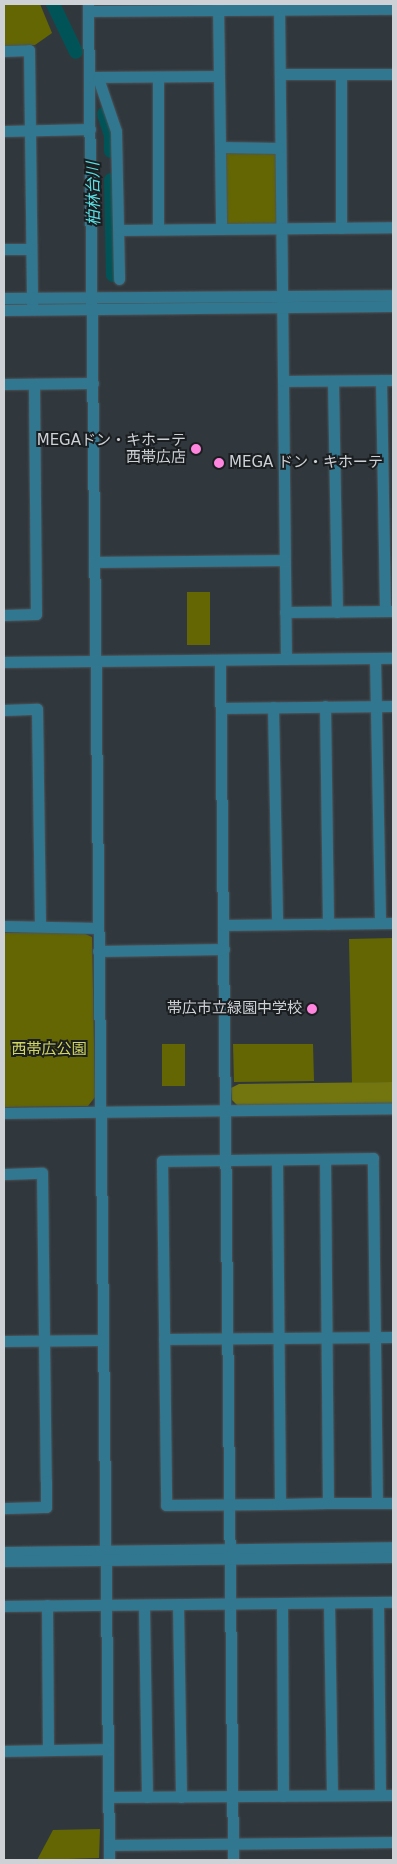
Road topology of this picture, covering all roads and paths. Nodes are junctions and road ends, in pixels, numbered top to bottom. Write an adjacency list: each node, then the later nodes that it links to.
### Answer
1 (88, 7): 5 (street); 12 (street)
2 (218, 7): 3 (street); 5 (street); 11 (street)
3 (279, 7): 4 (street); 8 (street)
4 (339, 7): 6 (street)
5 (157, 8)
6 (393, 9)
7 (4, 51): 14 (street)
8 (280, 74): 9 (street); 18 (street)
9 (341, 74): 10 (street); 21 (street)
10 (393, 74)
11 (219, 76): 13 (street); 17 (street)
12 (94, 77): 13 (street); 15 (street); 24 (street)
13 (158, 77): 22 (street)
14 (30, 130): 15 (street); 16 (street); 26 (street)
15 (90, 130): 31 (street)
16 (4, 131)
17 (220, 147): 18 (street); 23 (street)
18 (280, 148): 20 (street)
19 (393, 227): 21 (street)
20 (280, 228): 21 (street); 23 (street); 30 (street)
21 (341, 228)
22 (158, 229): 23 (street); 24 (street)
23 (220, 229)
24 (119, 230): 27 (street)
25 (4, 249): 26 (street)
26 (31, 249): 32 (street)
27 (119, 278)
28 (393, 295): 30 (street)
29 (4, 298): 32 (street)
30 (282, 301): 31 (street); 33 (street); 36 (street)
31 (91, 303): 32 (street); 38 (street)
32 (32, 304): 34 (street)
33 (393, 306)
34 (4, 310)
35 (387, 380): 37 (street); 43 (street)
36 (283, 381): 37 (street); 41 (street)
37 (333, 381): 45 (street)
38 (93, 383): 40 (street); 42 (street)
39 (4, 384): 40 (street)
40 (34, 384): 46 (street)
41 (284, 560): 42 (street); 44 (street)
42 (95, 562): 51 (street)
43 (389, 611): 45 (street)
44 (285, 612): 45 (street); 49 (street)
45 (337, 612)
46 (4, 615)
47 (375, 658): 48 (street); 49 (street); 54 (street)
48 (393, 658)
49 (286, 659): 50 (street)
50 (220, 660): 51 (street); 57 (street)
51 (96, 661): 52 (street); 66 (street)
52 (4, 662)
53 (325, 706): 54 (street); 56 (street); 61 (street)
54 (376, 706): 55 (street); 62 (street)
55 (393, 706)
56 (273, 707): 57 (street); 60 (street)
57 (221, 708): 63 (street)
58 (4, 710): 65 (street)
59 (393, 923): 62 (street)
60 (277, 924): 61 (street); 63 (street)
61 (328, 924): 62 (street)
62 (380, 924)
63 (223, 925): 67 (street)
64 (4, 926): 65 (street)
65 (40, 926): 66 (street)
66 (98, 928): 68 (street)
67 (224, 949): 68 (street); 70 (street)
68 (98, 951): 71 (street)
69 (393, 1108): 70 (street)
70 (225, 1111): 71 (street); 74 (street)
71 (101, 1112): 72 (street); 84 (street)
72 (4, 1113)
73 (325, 1159): 75 (street); 77 (street); 78 (street)
74 (226, 1160): 75 (street); 80 (street); 82 (street)
75 (277, 1160): 81 (street)
76 (4, 1174): 83 (street)
77 (327, 1337): 78 (street); 81 (street); 86 (street)
78 (374, 1337): 79 (street); 87 (street)
79 (393, 1337)
80 (228, 1338): 81 (street); 82 (street); 89 (street)
81 (278, 1338): 90 (street)
82 (164, 1339): 89 (street)
83 (44, 1340): 84 (street); 85 (street); 91 (street)
84 (103, 1340): 95 (street)
85 (4, 1341)
86 (328, 1503): 87 (street); 90 (street)
87 (377, 1503): 88 (street)
88 (393, 1503)
89 (230, 1504): 90 (street); 94 (street)
90 (280, 1504)
91 (4, 1508)
92 (393, 1547): 94 (street)
93 (4, 1552): 95 (street)
94 (230, 1554): 95 (street); 96 (street); 102 (street)
95 (105, 1556): 97 (street); 105 (street)
96 (393, 1558)
97 (4, 1561)
98 (378, 1602): 99 (street); 100 (street); 112 (street)
99 (393, 1602)
100 (329, 1603): 103 (street); 111 (street)
101 (178, 1604): 102 (street); 106 (street); 116 (street)
102 (231, 1604): 103 (street); 117 (street)
103 (282, 1604): 114 (street)
104 (47, 1605): 105 (street); 107 (street); 109 (street)
105 (106, 1605): 106 (street); 108 (street)
106 (144, 1605): 118 (street)
107 (4, 1606)
108 (107, 1749): 109 (street); 115 (street)
109 (48, 1750): 110 (street)
110 (4, 1751)
111 (332, 1795): 112 (street); 114 (street)
112 (380, 1795): 113 (street)
113 (393, 1795)
114 (283, 1796): 117 (street)
115 (108, 1797): 118 (street); 121 (street)
116 (181, 1797): 117 (street); 118 (street)
117 (233, 1797): 120 (street)
118 (147, 1798)
119 (393, 1842): 120 (street)
120 (233, 1843): 121 (street); 123 (street)
121 (108, 1845): 122 (street)
122 (109, 1860)
123 (233, 1860)

